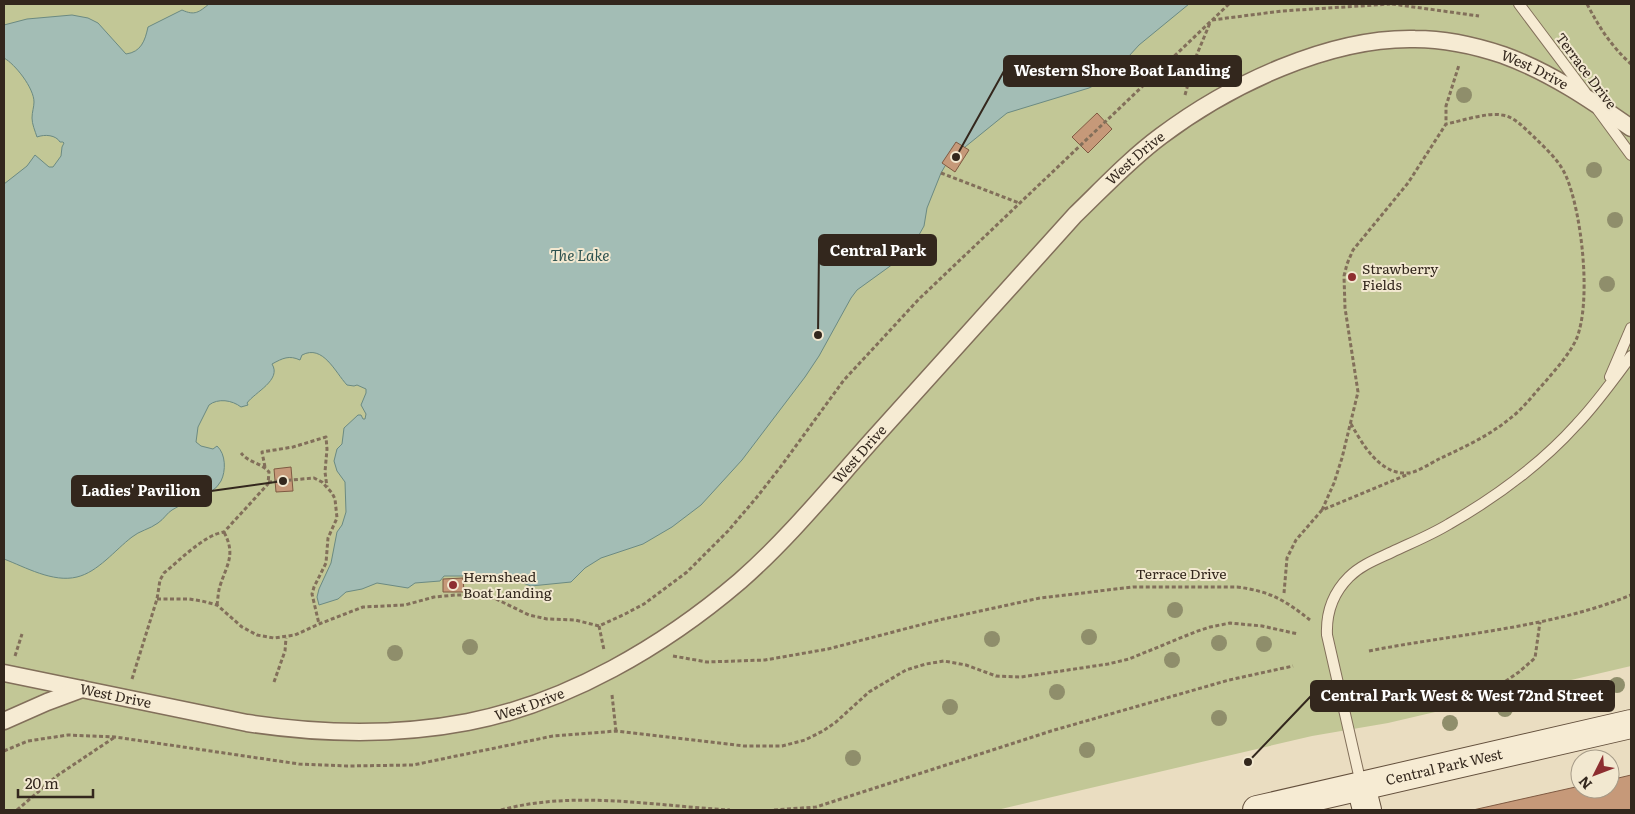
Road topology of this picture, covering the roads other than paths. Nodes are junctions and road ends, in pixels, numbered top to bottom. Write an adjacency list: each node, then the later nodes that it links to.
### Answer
1 (1519, 4): 2 (lane, Terrace Drive)
2 (1590, 99): 3 (street, West Drive); 4 (lane, Terrace Drive); 9 (street, West Drive)
3 (1631, 128)
4 (1631, 155)
5 (1631, 328): 7 (lane)
6 (1631, 356): 7 (lane)
7 (1604, 392): 12 (lane)
8 (4, 673): 9 (street, West Drive)
9 (82, 688): 10 (street)
10 (4, 721)
11 (1631, 724): 12 (main road, Central Park West)
12 (1364, 798): 13 (main road, Central Park West)
13 (1257, 810)

